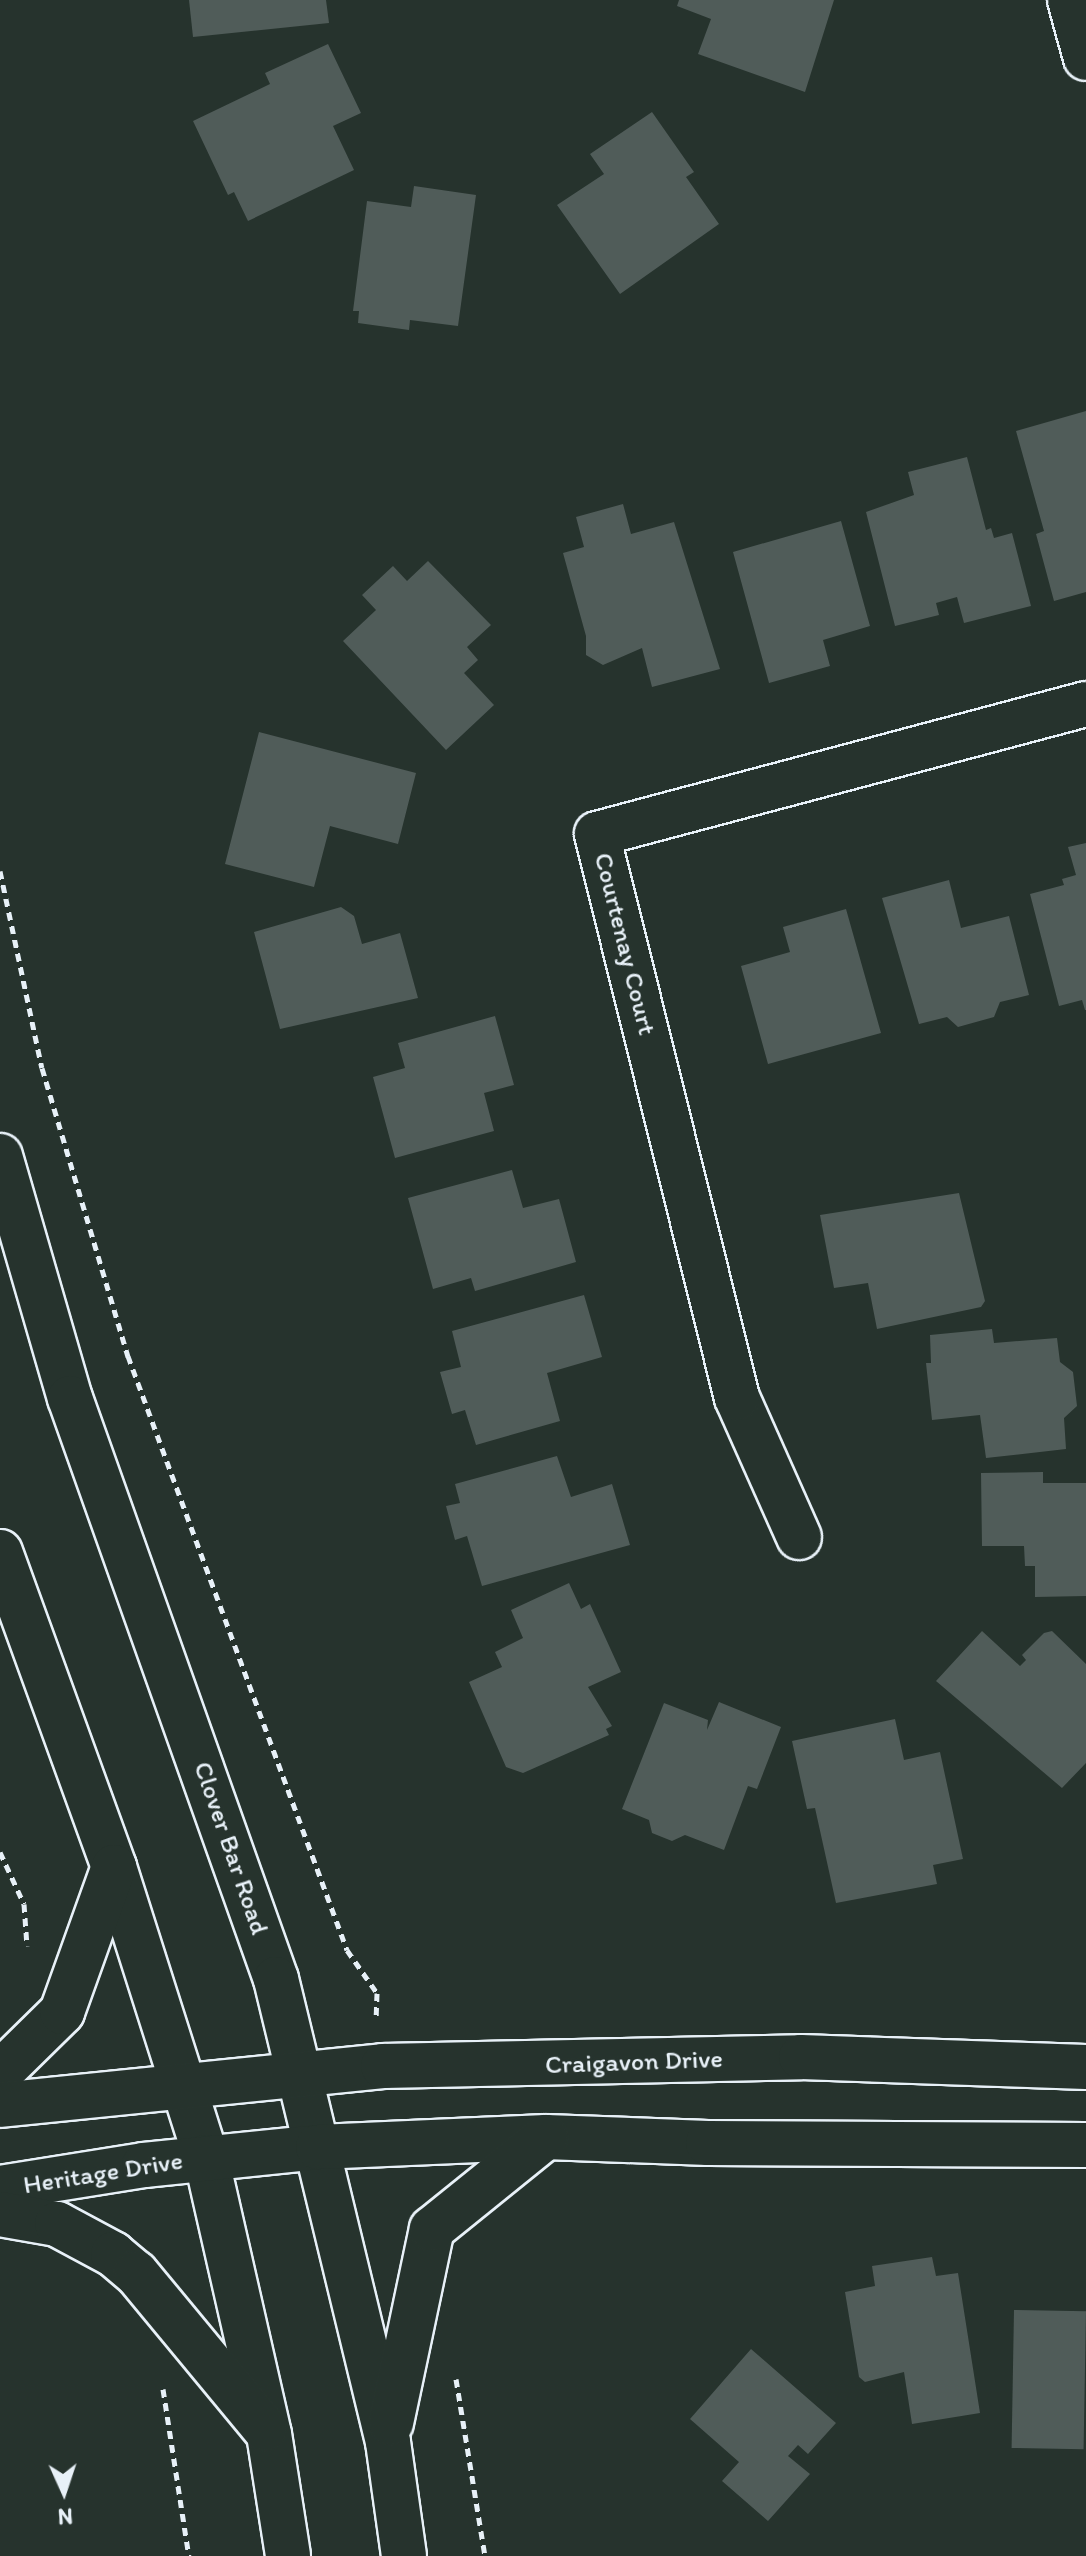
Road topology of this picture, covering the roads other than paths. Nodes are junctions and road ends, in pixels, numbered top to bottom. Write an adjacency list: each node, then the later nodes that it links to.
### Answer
1 (1070, 0): 2 (main road)
2 (1086, 58)
3 (1086, 704): 5 (main road, Courtenay Court)
4 (0, 1156): 9 (main road, Clover Bar Road)
5 (799, 1537)
6 (0, 1552): 7 (main road)
7 (114, 1867): 10 (main road); 11 (main road)
8 (1086, 2067): 9 (main road, Craigavon Drive)
9 (300, 2072): 11 (main road, Craigavon Drive); 15 (main road, Clover Bar Road)
10 (0, 2073)
11 (184, 2089): 12 (main road); 16 (main road)
12 (0, 2105)
13 (546, 2137): 14 (main road); 15 (main road); 20 (main road)
14 (1086, 2145)
15 (318, 2147): 16 (main road); 20 (main road, Clover Bar Road)
16 (206, 2157): 17 (main road, Heritage Drive); 19 (main road)
17 (0, 2188)
18 (0, 2214): 19 (main road)
19 (269, 2434): 21 (main road)
20 (388, 2442): 22 (main road, Clover Bar Road)
21 (288, 2556)
22 (404, 2556)

